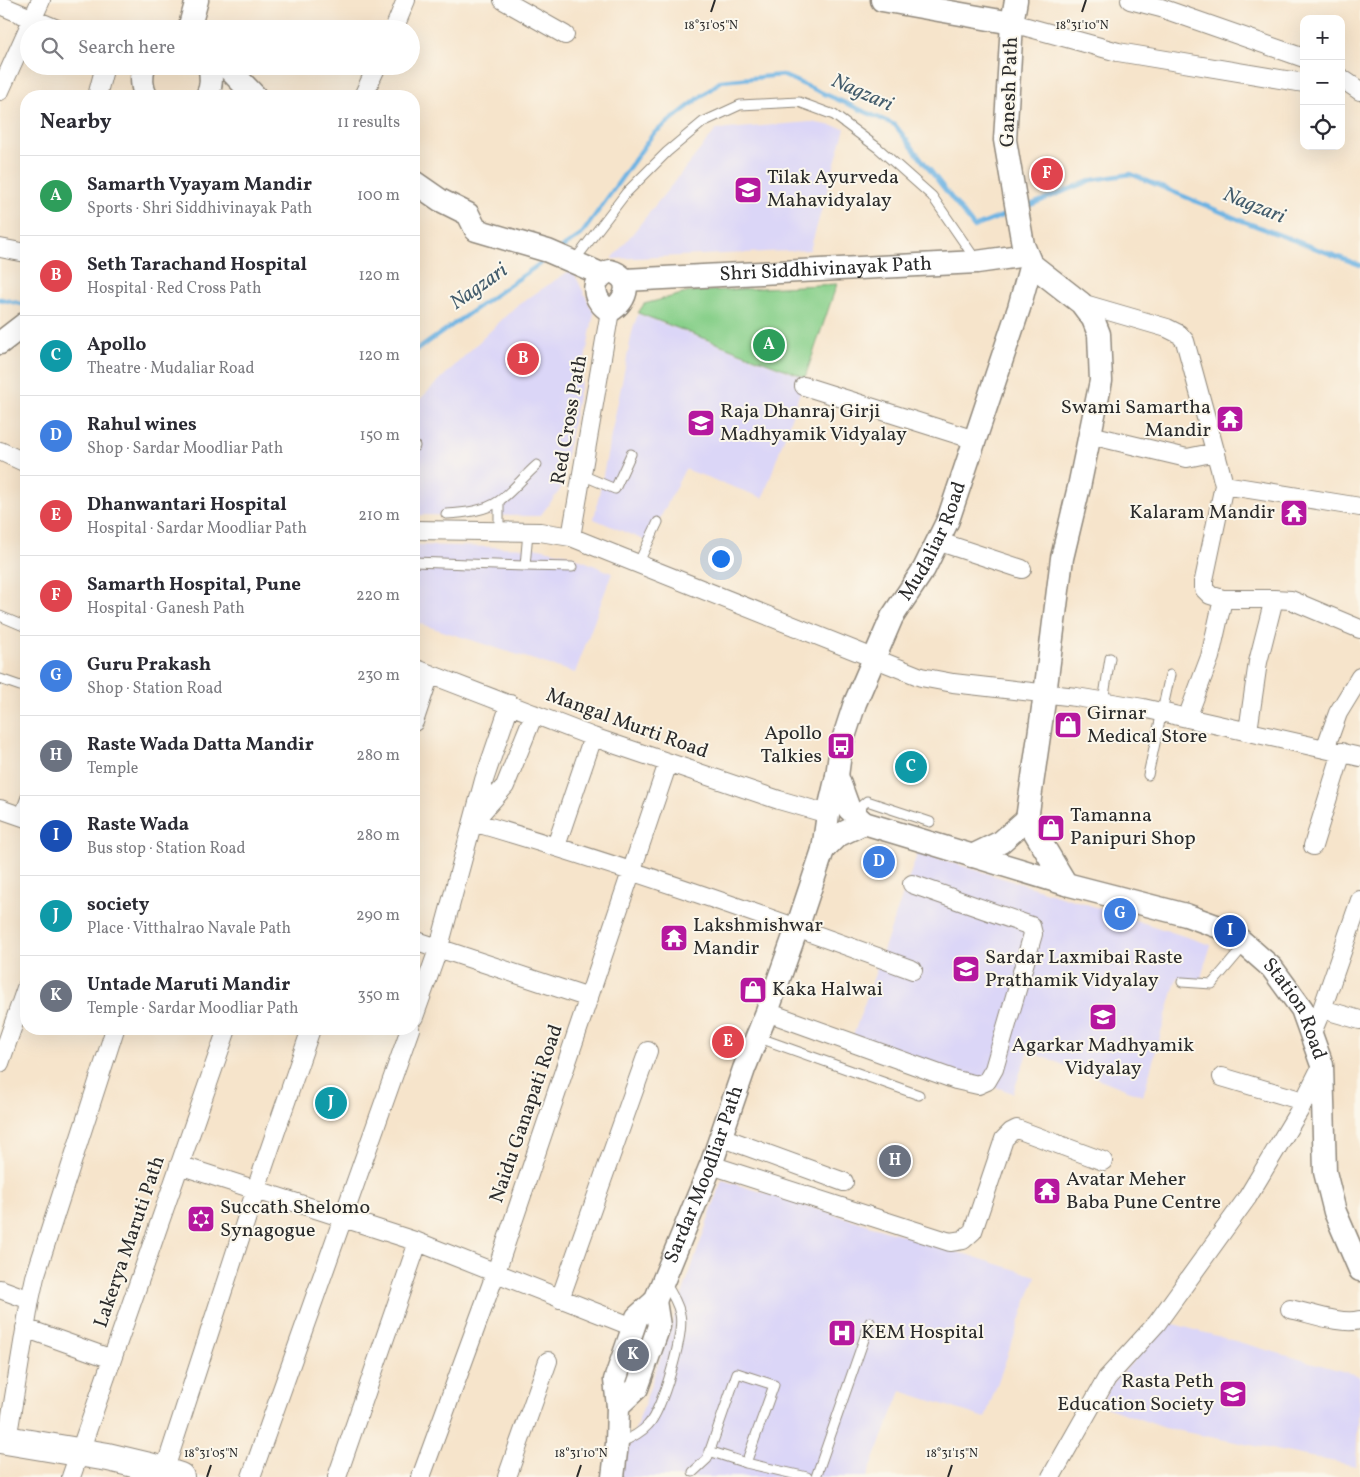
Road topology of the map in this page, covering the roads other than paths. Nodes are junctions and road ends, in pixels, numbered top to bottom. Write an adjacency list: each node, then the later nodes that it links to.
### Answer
1 (41, 0): 11 (street)
2 (406, 0): 15 (street)
3 (502, 0): 17 (street)
4 (882, 0): 10 (street)
5 (1016, 0): 16 (street, Ganesh Path)
6 (1130, 0): 8 (street)
7 (196, 3): 13 (street); 14 (street)
8 (1164, 4): 19 (street)
9 (0, 5): 11 (street)
10 (948, 6): 16 (street)
11 (33, 18): 12 (street)
12 (38, 20)
13 (191, 20)
14 (201, 20)
15 (398, 20)
16 (1012, 23): 26 (street); 38 (street, Ganesh Path)
17 (564, 35)
18 (20, 47): 33 (street)
19 (1300, 56)
20 (103, 75): 27 (street)
21 (143, 75): 28 (street)
22 (211, 75): 29 (street)
23 (235, 75): 30 (street)
24 (373, 75): 31 (street)
25 (1345, 81): 34 (street)
26 (1300, 82)
27 (99, 90)
28 (144, 90)
29 (214, 90)
30 (249, 90)
31 (366, 90)
32 (1345, 90): 34 (street)
33 (0, 91)
34 (1360, 92)
35 (420, 190): 39 (street)
36 (0, 248): 37 (street)
37 (20, 252)
38 (1027, 254): 40 (street, Shri Siddhivinayak Path); 43 (street); 49 (street, Mudaliar Road)
39 (562, 256): 40 (lane); 41 (street)
40 (978, 262): 42 (street, Shri Siddhivinayak Path)
41 (601, 274): 42 (street); 44 (street)
42 (625, 280): 44 (street)
43 (1081, 303): 48 (street); 51 (street)
44 (610, 311): 55 (street, Red Cross Path)
45 (20, 328): 46 (street)
46 (0, 343)
47 (804, 386): 49 (street)
48 (1090, 435): 51 (street); 84 (street)
49 (975, 440): 65 (street, Mudaliar Road)
50 (0, 451): 53 (street)
51 (1216, 452): 56 (street)
52 (631, 454): 55 (lane)
53 (20, 459)
54 (536, 465): 57 (lane)
55 (582, 475): 64 (street, Red Cross Path)
56 (1224, 485): 58 (street); 71 (street)
57 (498, 502): 59 (lane); 62 (lane)
58 (1360, 507)
59 (446, 514)
60 (658, 522): 67 (lane)
61 (420, 530): 62 (street)
62 (499, 531): 63 (street)
63 (528, 532): 64 (street); 68 (lane)
64 (571, 537): 67 (street)
65 (937, 541): 70 (street); 77 (street, Mudaliar Road)
66 (420, 562): 68 (lane)
67 (638, 564): 77 (street)
68 (525, 566): 69 (lane)
69 (572, 567)
70 (1022, 569)
71 (1223, 599): 72 (street); 90 (street)
72 (1274, 599): 75 (street); 91 (street)
73 (0, 616): 74 (lane)
74 (20, 624)
75 (1360, 629)
76 (1110, 658): 86 (lane)
77 (874, 659): 84 (street); 98 (street, Mudaliar Road)
78 (422, 671): 82 (street); 87 (street, Mangal Murti Road)
79 (1170, 675): 88 (lane)
80 (1360, 677): 85 (street)
81 (0, 679): 83 (lane)
82 (420, 684)
83 (20, 686)
84 (1045, 694): 86 (street); 103 (street)
85 (1353, 701): 93 (street)
86 (1103, 702): 88 (street)
87 (510, 704): 89 (street, Mangal Murti Road); 104 (street)
88 (1161, 711): 90 (street); 97 (lane)
89 (534, 714): 92 (street, Mangal Murti Road); 104 (street)
90 (1187, 718): 91 (street)
91 (1248, 731): 93 (street)
92 (593, 737): 96 (street, Mangal Murti Road); 106 (street)
93 (1325, 748): 94 (street)
94 (1342, 752): 95 (street); 107 (street)
95 (1360, 757)
96 (668, 763): 100 (street, Mangal Murti Road); 110 (street, Naidu Ganapati Road)
97 (1148, 775)
98 (837, 776): 100 (street, Mudaliar Road); 102 (street)
99 (0, 808): 101 (street)
100 (828, 814): 108 (street, Sardar Moodliar Path)
101 (20, 816)
102 (859, 818): 105 (lane); 108 (street); 109 (street, Station Road)
103 (1027, 819): 109 (street); 112 (street)
104 (473, 822): 106 (street); 117 (street)
105 (930, 822)
106 (556, 846): 110 (street)
107 (1313, 846)
108 (823, 850): 114 (street, Sardar Moodliar Path)
109 (972, 856): 112 (street, Station Road)
110 (631, 872): 114 (street); 120 (street, Naidu Ganapati Road)
111 (912, 884): 124 (street)
112 (1066, 884): 116 (street, Station Road)
113 (1359, 907): 123 (street)
114 (797, 928): 118 (street); 124 (street, Sardar Moodliar Path)
115 (420, 942): 117 (street)
116 (1246, 945): 119 (lane); 130 (street, Station Road)
117 (439, 947): 120 (street); 121 (street)
118 (913, 970)
119 (1182, 982)
120 (589, 998): 147 (street, Naidu Ganapati Road)
121 (420, 1000)
122 (20, 1005): 133 (street)
123 (1322, 1009): 125 (street); 130 (street)
124 (767, 1012): 131 (street, Sardar Moodliar Path)
125 (1360, 1020)
126 (113, 1035): 151 (street)
127 (225, 1035): 140 (street, Lakerya Maruti Path)
128 (309, 1035): 143 (street)
129 (408, 1035): 144 (street)
130 (1311, 1035): 134 (street, Station Road)
131 (757, 1037): 136 (lane); 138 (street, Sardar Moodliar Path)
132 (648, 1051): 150 (street)
133 (0, 1063)
134 (1322, 1065): 137 (street); 146 (street, Station Road)
135 (1222, 1077): 137 (street)
136 (919, 1095)
137 (1303, 1101): 175 (street)
138 (721, 1137): 141 (street, Sardar Moodliar Path); 142 (street)
139 (1103, 1161): 141 (street)
140 (180, 1165): 143 (street); 157 (street, Lakerya Maruti Path)
141 (712, 1165): 149 (street, Sardar Moodliar Path)
142 (844, 1182)
143 (256, 1189): 144 (street); 166 (street)
144 (343, 1218): 145 (street); 168 (street)
145 (418, 1242): 147 (street); 169 (street)
146 (1360, 1270)
147 (496, 1272): 150 (street); 170 (street, Naidu Ganapati Road)
148 (0, 1289): 151 (street)
149 (659, 1291): 155 (street, Sardar Moodliar Path); 159 (street); 160 (lane)
150 (560, 1299): 155 (street)
151 (30, 1300): 156 (street)
152 (1290, 1309): 153 (street)
153 (1360, 1320)
154 (870, 1322): 174 (lane)
155 (633, 1327): 159 (street, Sardar Moodliar Path)
156 (25, 1328): 157 (street); 161 (street)
157 (112, 1359): 164 (street, Lakerya Maruti Path)
158 (548, 1361): 171 (street)
159 (618, 1406): 160 (street, Sardar Moodliar Path)
160 (617, 1444): 172 (street, Sardar Moodliar Path)
161 (2, 1445): 164 (main road)
162 (710, 1451): 163 (lane); 163 (lane); 165 (lane)
163 (746, 1463): 173 (lane)
164 (75, 1466): 166 (main road); 167 (main road)
165 (693, 1472)
166 (172, 1475)
167 (115, 1477)
168 (251, 1477)
169 (337, 1477)
170 (421, 1477)
171 (506, 1477)
172 (613, 1477)
173 (806, 1477)
174 (816, 1477)
175 (1051, 1477)

